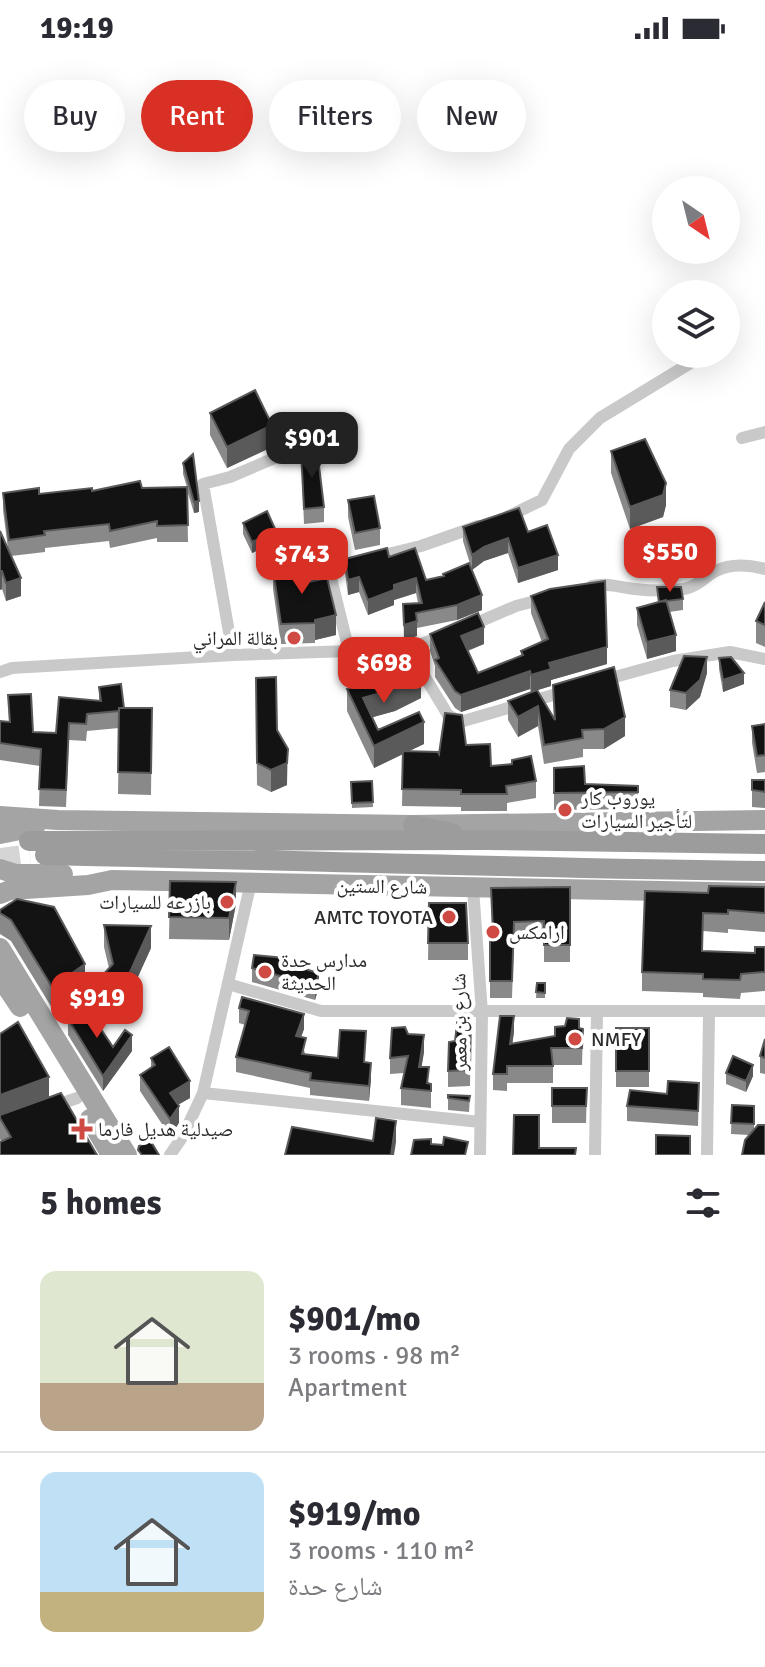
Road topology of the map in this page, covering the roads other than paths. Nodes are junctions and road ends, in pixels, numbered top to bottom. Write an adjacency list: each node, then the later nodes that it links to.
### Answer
1 (682, 368): 9 (street)
2 (765, 432): 3 (street)
3 (742, 438)
4 (305, 445): 10 (street)
5 (765, 569): 6 (street)
6 (585, 588)
7 (558, 595): 8 (street)
8 (408, 649): 9 (street); 11 (street)
9 (349, 651): 10 (street)
10 (233, 655): 12 (street)
11 (765, 659)
12 (0, 672)
13 (0, 816): 14 (main road)
14 (58, 820): 16 (main road); 17 (main road)
15 (765, 820): 16 (main road)
16 (413, 825): 18 (highway)
17 (0, 834)
18 (488, 840): 19 (highway, شارع الستين); 21 (highway, شارع الستين)
19 (765, 844)
20 (0, 869): 22 (main road)
21 (764, 871): 25 (highway)
22 (112, 880): 23 (main road, شارع الستين); 26 (main road, شارع الستين)
23 (251, 882): 24 (main road, شارع الستين); 29 (street)
24 (473, 888): 25 (main road, شارع الستين); 32 (street, شارع بن معمر)
25 (763, 893)
26 (0, 894)
27 (0, 948): 39 (main road)
28 (0, 977): 35 (main road)
29 (228, 984): 32 (street); 34 (street)
30 (597, 1011): 32 (street); 33 (street); 42 (street)
31 (765, 1011): 33 (street)
32 (482, 1013): 37 (street, شارع بن معمر)
33 (709, 1013): 43 (street)
34 (203, 1093): 37 (street); 40 (street)
35 (77, 1098): 36 (street); 38 (main road)
36 (38, 1112)
37 (480, 1122): 41 (street, شارع بن معمر)
38 (111, 1155)
39 (127, 1155)
40 (170, 1155)
41 (480, 1155)
42 (595, 1155)
43 (707, 1155)

